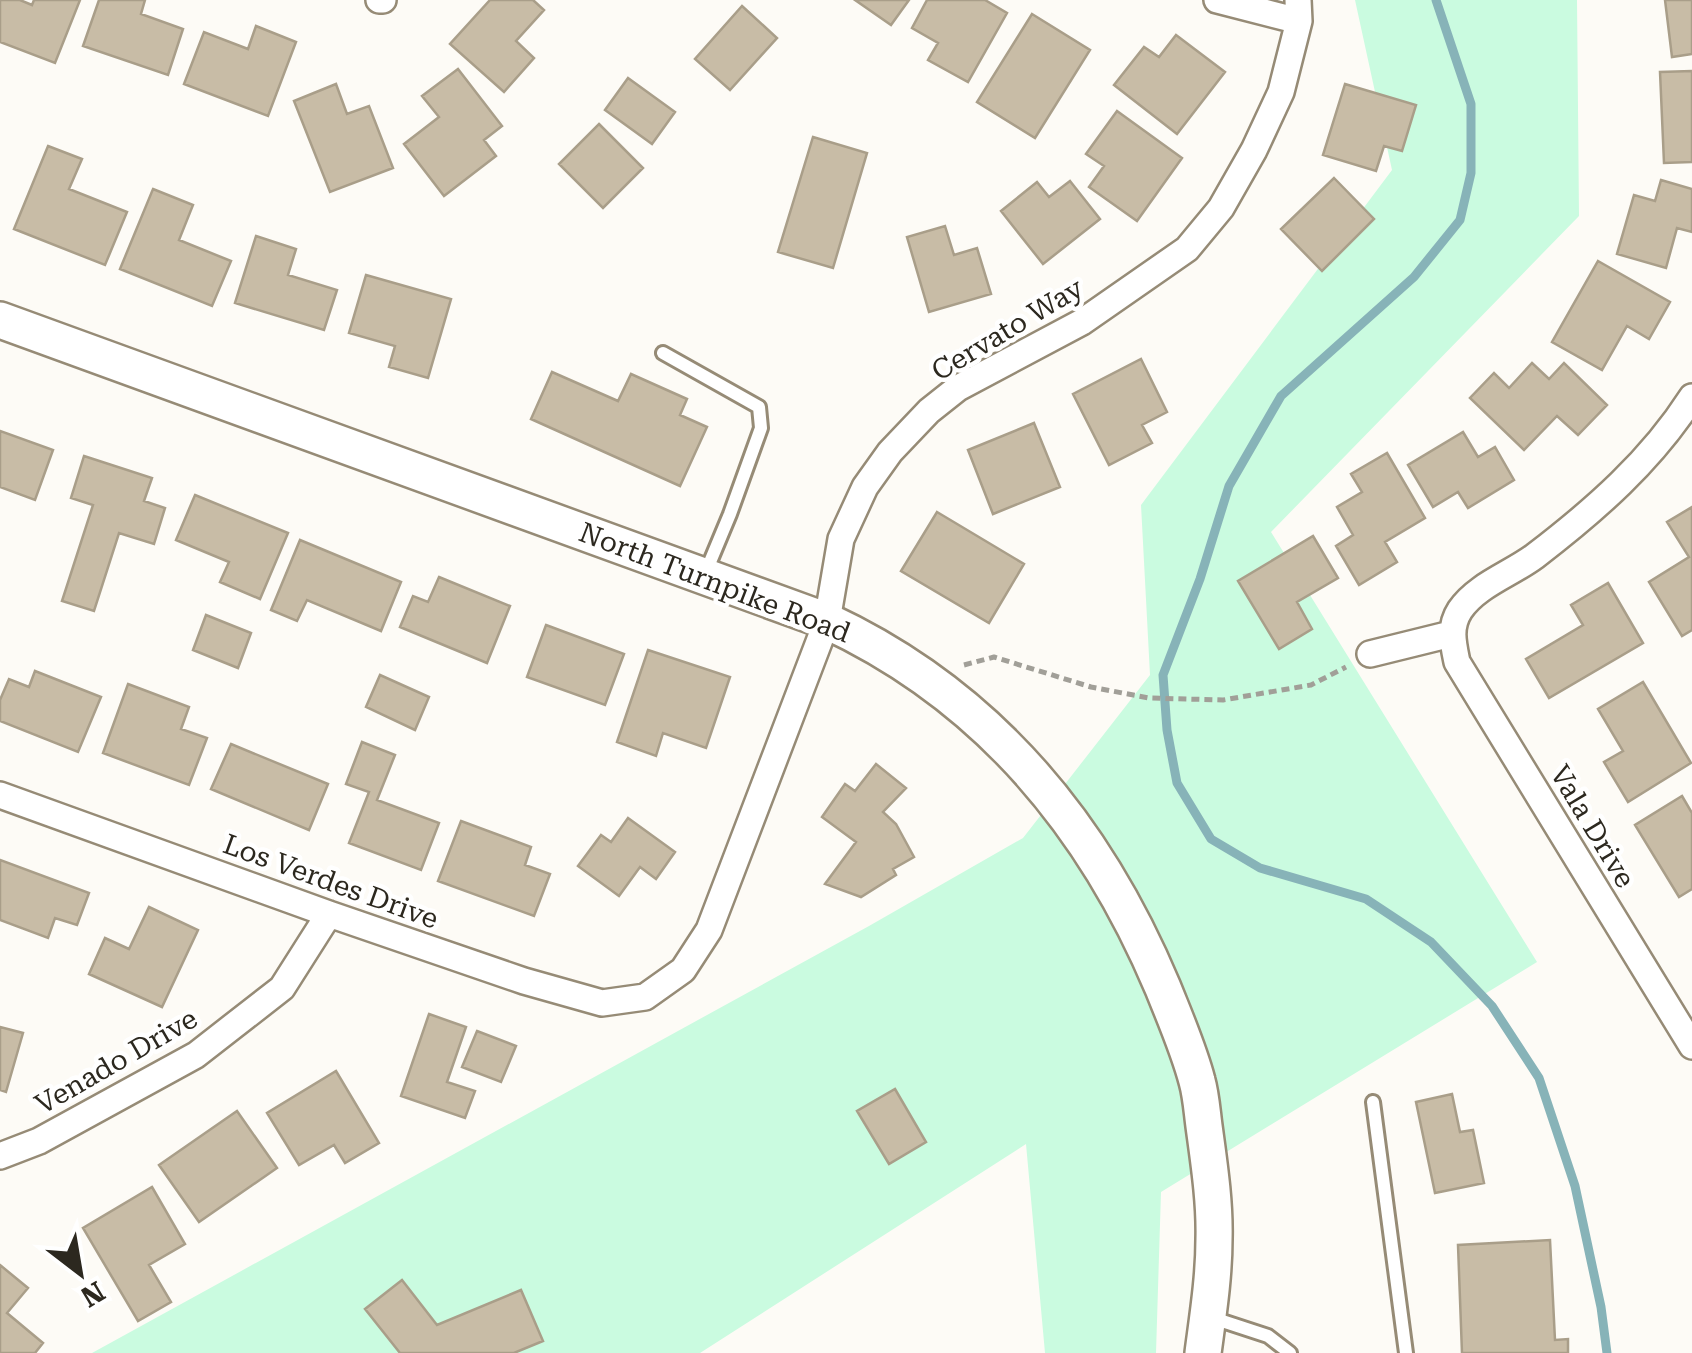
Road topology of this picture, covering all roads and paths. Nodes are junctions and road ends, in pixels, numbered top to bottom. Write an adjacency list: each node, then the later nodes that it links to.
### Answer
1 (1217, 0): 2 (street)
2 (1298, 11): 7 (street, Cervato Way)
3 (0, 320): 6 (main road, North Turnpike Road)
4 (663, 353): 6 (lane)
5 (1692, 397): 8 (street)
6 (704, 576): 7 (main road, North Turnpike Road)
7 (828, 621): 10 (main road, North Turnpike Road); 13 (street, Cervato Way)
8 (1451, 634): 9 (street); 14 (street, Vala Drive)
9 (1370, 654): 10 (path)
10 (922, 676): 17 (main road, North Turnpike Road)
11 (0, 794): 12 (street, Los Verdes Drive)
12 (329, 914): 13 (street, Los Verdes Drive); 16 (street, Venado Drive)
13 (645, 997)
14 (1692, 1046)
15 (1373, 1102): 20 (lane)
16 (0, 1156)
17 (1208, 1316): 18 (main road, North Turnpike Road); 19 (lane)
18 (1203, 1353)
19 (1290, 1353)
20 (1406, 1353)

